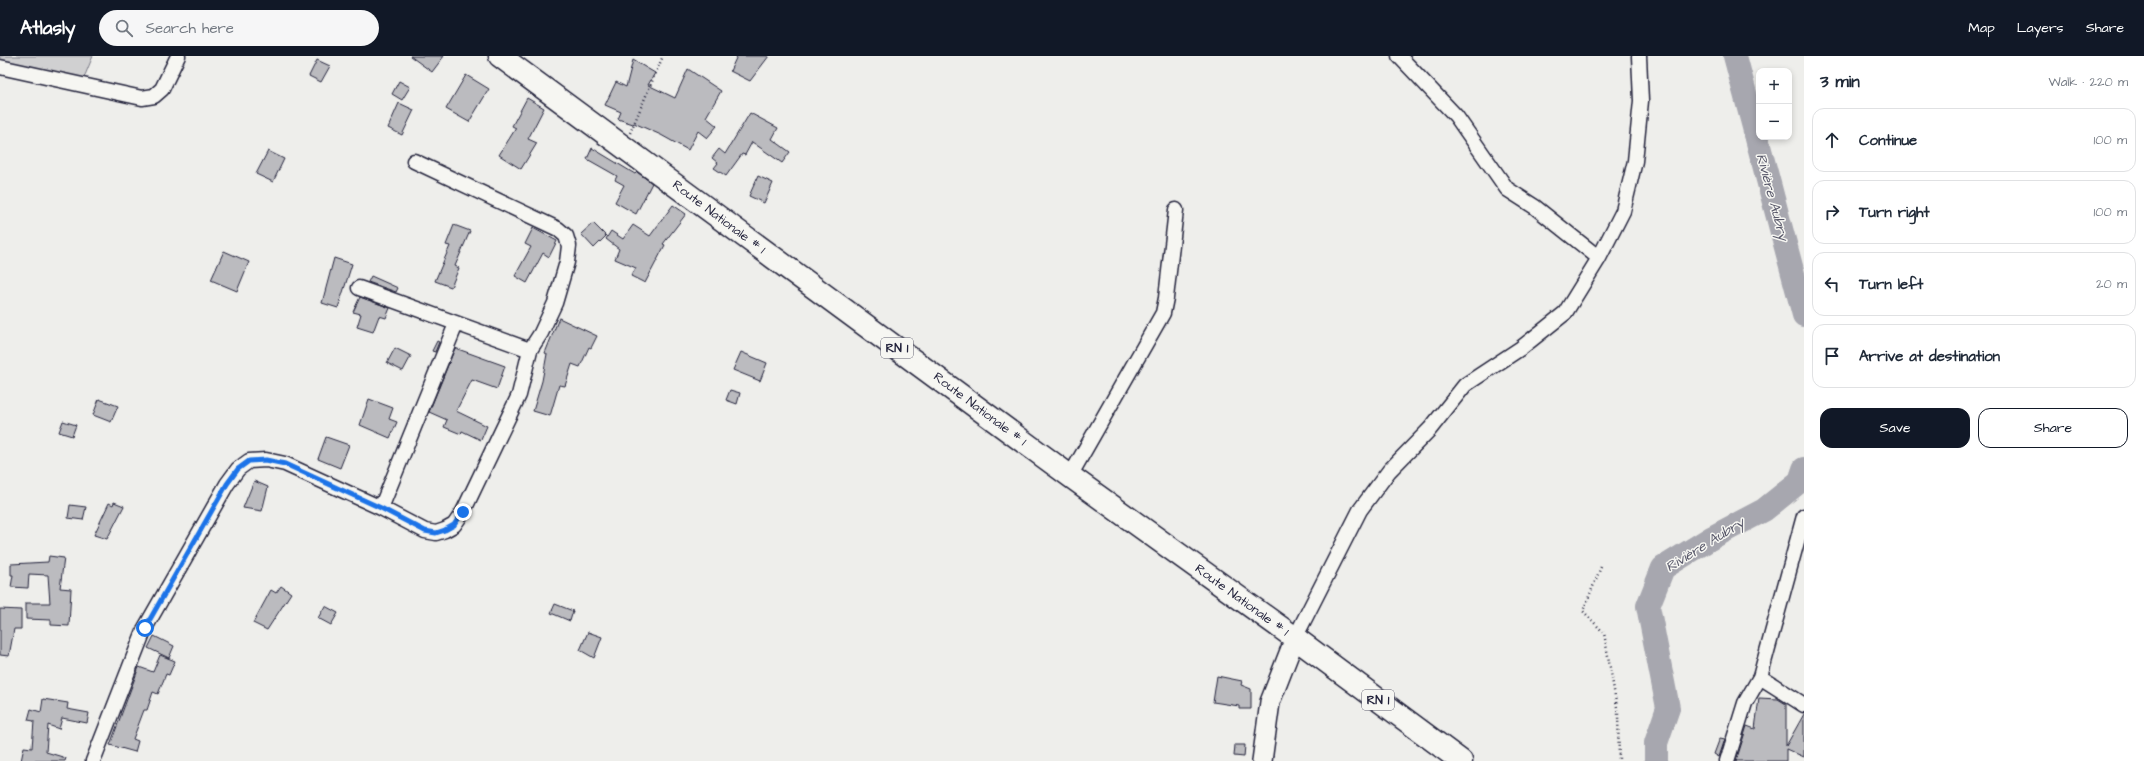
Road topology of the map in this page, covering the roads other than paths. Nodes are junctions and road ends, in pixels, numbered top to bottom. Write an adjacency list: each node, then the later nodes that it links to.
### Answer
1 (178, 56): 5 (street)
2 (500, 56): 12 (main road, Route Nationale # 1 / RN 1)
3 (1399, 56): 8 (street)
4 (1639, 56): 8 (street)
5 (0, 67)
6 (414, 161): 11 (street)
7 (1176, 210): 12 (street)
8 (1598, 258): 15 (street)
9 (359, 288): 10 (street)
10 (456, 324): 11 (street); 13 (street)
11 (530, 350): 13 (street)
12 (1070, 476): 15 (main road, Route Nationale # 1 / RN 1)
13 (381, 508): 18 (street)
14 (1804, 516): 16 (street)
15 (1295, 638): 19 (street); 20 (main road, Route Nationale # 1 / RN 1)
16 (1760, 677): 17 (street); 21 (street)
17 (1804, 705)
18 (93, 761)
19 (1262, 761)
20 (1461, 761)
21 (1728, 761)

